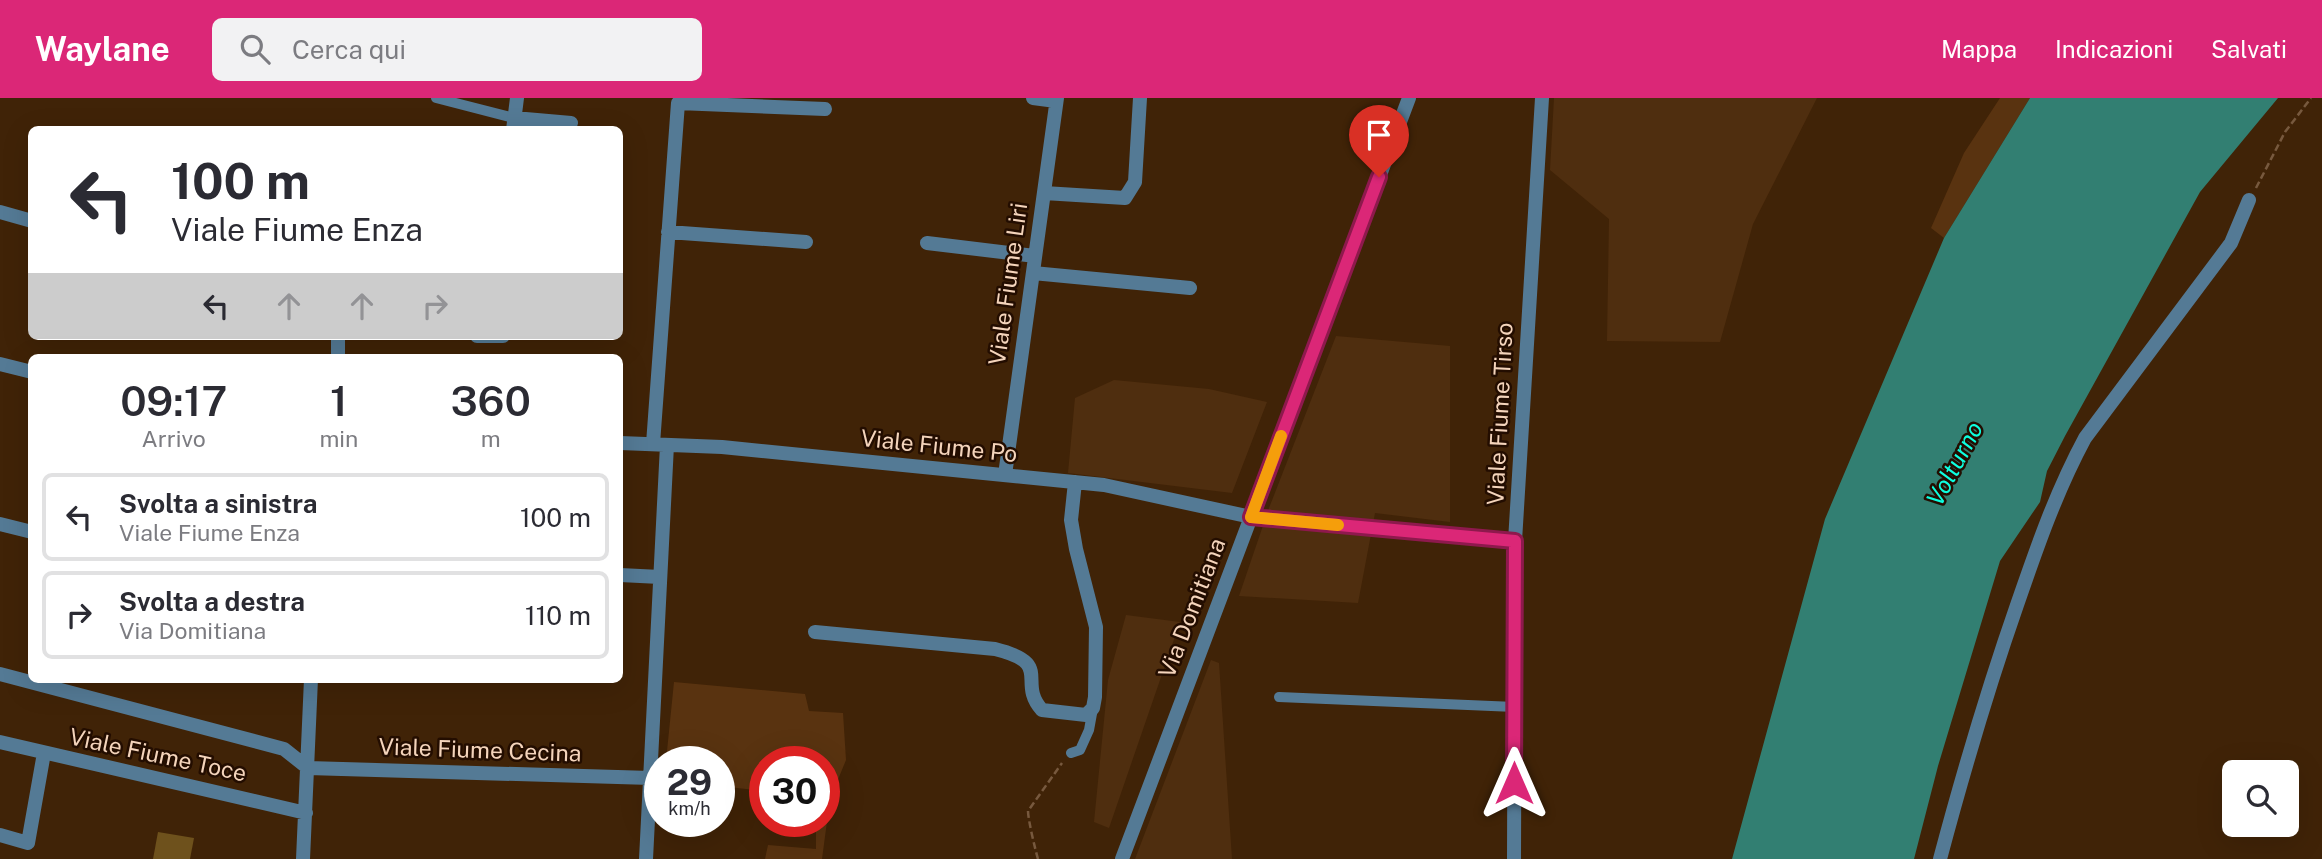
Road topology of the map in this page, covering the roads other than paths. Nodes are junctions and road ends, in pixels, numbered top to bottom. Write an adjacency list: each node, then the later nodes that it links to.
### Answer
1 (436, 98): 10 (lane)
2 (517, 98): 10 (street)
3 (1033, 98): 7 (street)
4 (1140, 98): 11 (street)
5 (1409, 98): 27 (street, Via Domitiana)
6 (1542, 98): 30 (street, Viale Fiume Tirso)
7 (1057, 99): 11 (street, Viale Fiume Liri)
8 (825, 109): 15 (street)
9 (571, 123): 10 (street)
10 (514, 124)
11 (1044, 193): 18 (street, Viale Fiume Liri)
12 (2249, 200): 54 (street)
13 (0, 212): 14 (street)
14 (28, 219)
15 (668, 232): 16 (street); 24 (street)
16 (806, 242)
17 (927, 243): 18 (street)
18 (1035, 257): 19 (street, Viale Fiume Liri)
19 (1033, 273): 20 (street); 25 (street, Viale Fiume Liri)
20 (1190, 288)
21 (0, 364): 22 (street)
22 (28, 371)
23 (623, 443): 24 (street, Viale Fiume Po)
24 (660, 444): 25 (street, Viale Fiume Po); 32 (street)
25 (1005, 475): 26 (street, Viale Fiume Po)
26 (1075, 482): 27 (street, Viale Fiume Po); 40 (street)
27 (1251, 517): 30 (street, Viale Fiume Po); 52 (street, Via Domitiana)
28 (0, 524): 29 (street)
29 (28, 532)
30 (1515, 541): 39 (street, Viale Fiume Tirso)
31 (623, 575): 32 (street)
32 (660, 577): 42 (street)
33 (815, 632): 40 (street)
34 (0, 674): 35 (street)
35 (28, 681)
36 (34, 683): 45 (street)
37 (311, 683): 45 (street)
38 (1279, 697): 39 (lane)
39 (1515, 707): 53 (street, Viale Fiume Tirso)
40 (1093, 708): 44 (lane)
41 (0, 742): 43 (street, Viale Fiume Toce)
42 (652, 746)
43 (44, 753): 47 (street, Viale Fiume Toce); 48 (street)
44 (1071, 753)
45 (308, 768): 46 (street, Viale Fiume Cecina); 47 (street)
46 (644, 778)
47 (306, 813): 50 (street)
48 (0, 835)
49 (647, 837): 51 (street)
50 (303, 859)
51 (646, 859)
52 (1122, 859)
53 (1514, 859)
54 (1940, 859)

